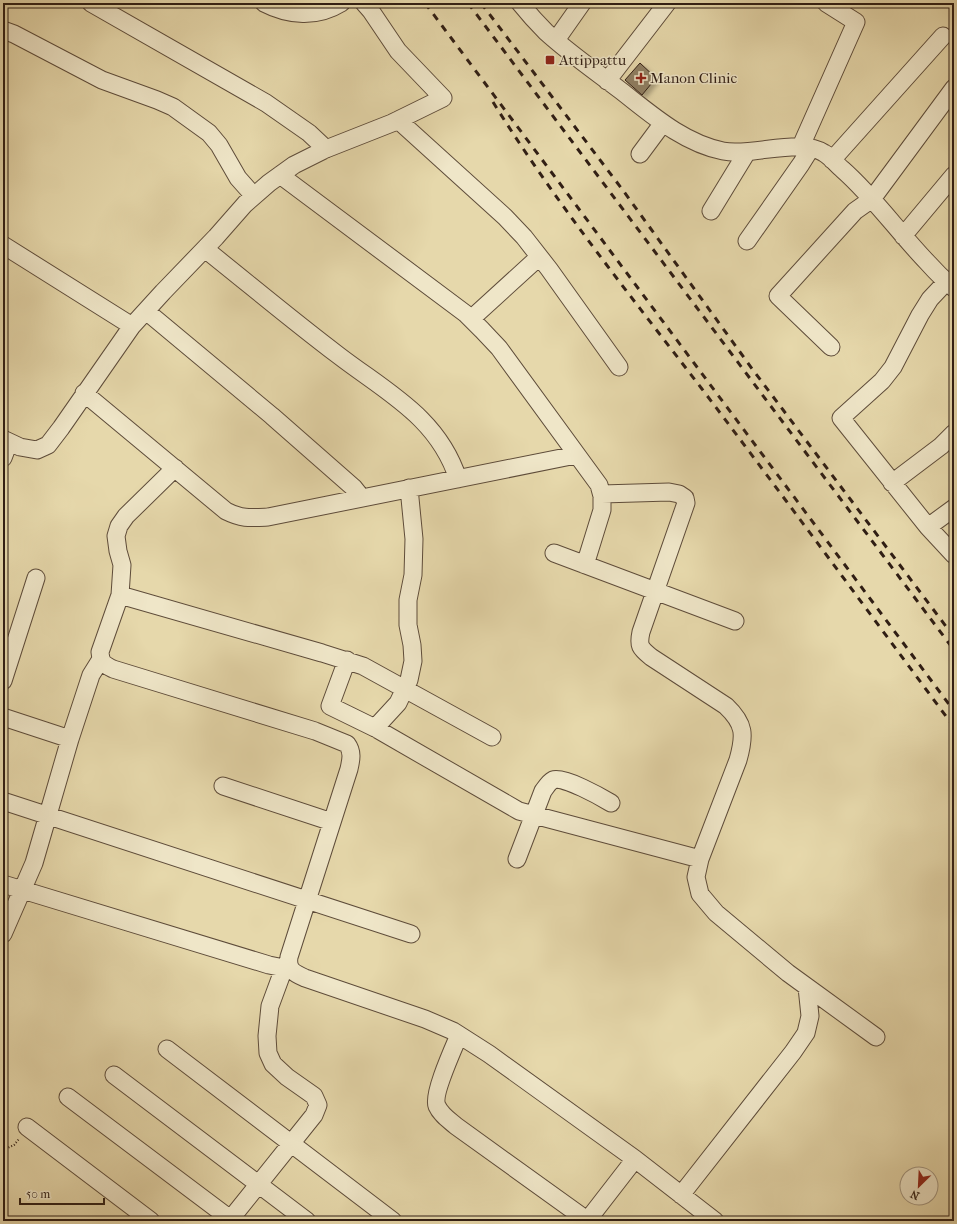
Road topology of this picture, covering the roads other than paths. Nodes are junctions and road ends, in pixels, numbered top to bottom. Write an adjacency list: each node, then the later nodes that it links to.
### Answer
1 (91, 3): 17 (street)
2 (264, 3): 3 (street)
3 (341, 3)
4 (364, 3): 14 (street)
5 (520, 3): 11 (street)
6 (582, 3): 11 (street)
7 (667, 3): 12 (street)
8 (826, 3): 16 (street)
9 (3, 30): 23 (street)
10 (943, 36): 20 (street)
11 (556, 40): 12 (street)
12 (607, 81): 15 (street)
13 (954, 88): 24 (street)
14 (398, 120): 17 (street); 30 (street)
15 (663, 123): 18 (street); 19 (street)
16 (806, 147): 18 (street); 20 (street); 27 (street)
17 (326, 149): 21 (street)
18 (746, 152): 25 (street)
19 (640, 154)
20 (832, 160): 24 (street)
21 (280, 175): 23 (street); 33 (street)
22 (954, 175): 26 (street)
23 (254, 196): 29 (street)
24 (872, 199): 26 (street); 35 (street)
25 (711, 211)
26 (903, 236): 31 (street)
27 (747, 241)
28 (3, 244): 34 (street)
29 (205, 249): 32 (street); 43 (street)
30 (540, 257): 33 (street); 36 (street)
31 (950, 285): 44 (street)
32 (146, 311): 34 (street); 47 (street)
33 (471, 319): 40 (street)
34 (132, 326): 37 (street)
35 (831, 347)
36 (619, 367)
37 (84, 393): 39 (street); 42 (street)
38 (954, 433): 44 (street)
39 (6, 441): 41 (street)
40 (576, 455): 43 (street); 46 (street)
41 (3, 458)
42 (175, 468): 47 (street); 55 (street)
43 (458, 479): 45 (street)
44 (892, 483): 49 (street)
45 (409, 488): 47 (street); 60 (street)
46 (602, 494): 52 (street); 54 (street)
47 (360, 498)
48 (954, 508): 49 (street)
49 (928, 527): 51 (street)
50 (554, 553): 52 (street)
51 (954, 555)
52 (585, 565): 54 (street)
53 (36, 578): 59 (street)
54 (655, 591): 56 (street); 73 (street)
55 (120, 595): 57 (street); 58 (street)
56 (735, 621)
57 (101, 659): 64 (street); 65 (street)
58 (347, 660): 60 (street); 62 (street)
59 (3, 681)
60 (405, 689): 62 (street); 63 (street)
61 (3, 718): 64 (street)
62 (375, 728): 65 (street); 69 (street)
63 (492, 737)
64 (70, 739): 70 (street)
65 (347, 744): 71 (street)
66 (222, 786): 71 (street)
67 (3, 801): 70 (street)
68 (611, 803): 69 (street)
69 (534, 815): 72 (street); 73 (street)
70 (47, 816): 75 (street); 76 (street)
71 (332, 822): 76 (street)
72 (516, 859)
73 (700, 859): 80 (street)
74 (3, 884): 75 (street)
75 (23, 890): 77 (street); 79 (street)
76 (307, 900): 78 (street); 79 (street)
77 (3, 934)
78 (411, 934)
79 (287, 968): 81 (street); 87 (street)
80 (807, 987): 82 (street); 90 (street)
81 (459, 1035): 88 (street); 95 (street)
82 (876, 1037)
83 (167, 1049): 87 (street)
84 (114, 1075): 89 (street)
85 (68, 1097): 91 (street)
86 (27, 1127): 92 (street)
87 (291, 1144): 89 (street); 94 (street)
88 (635, 1159): 90 (street); 95 (street)
89 (258, 1185): 91 (street); 93 (street)
90 (681, 1194): 96 (street)
91 (231, 1220)
92 (151, 1221)
93 (306, 1221)
94 (393, 1221)
95 (588, 1221)
96 (715, 1221)

